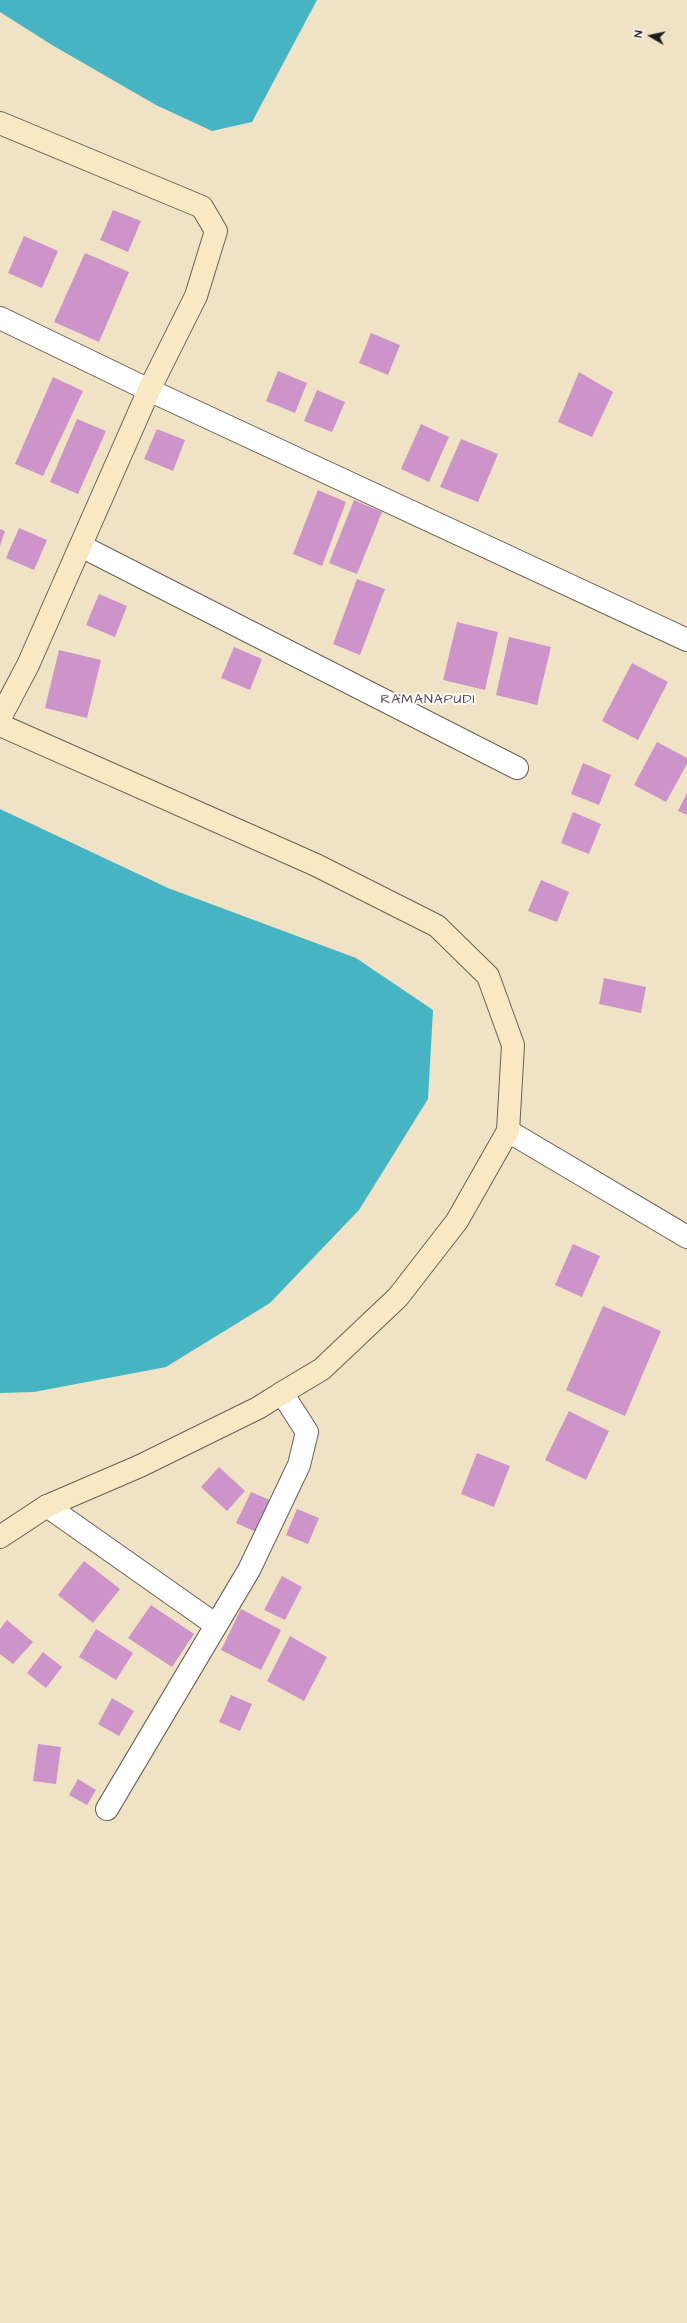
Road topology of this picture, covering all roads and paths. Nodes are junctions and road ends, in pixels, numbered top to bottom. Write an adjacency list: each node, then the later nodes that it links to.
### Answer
1 (0, 123): 3 (main road)
2 (0, 318): 3 (street)
3 (149, 390): 4 (main road); 5 (street)
4 (81, 546): 6 (main road); 8 (street)
5 (687, 640)
6 (0, 718)
7 (0, 725): 9 (main road)
8 (517, 768)
9 (508, 1131): 10 (street); 11 (main road)
10 (687, 1237)
11 (282, 1393): 12 (main road); 14 (street)
12 (47, 1506): 13 (main road); 14 (street)
13 (0, 1537)
14 (216, 1625): 15 (street)
15 (107, 1808)

